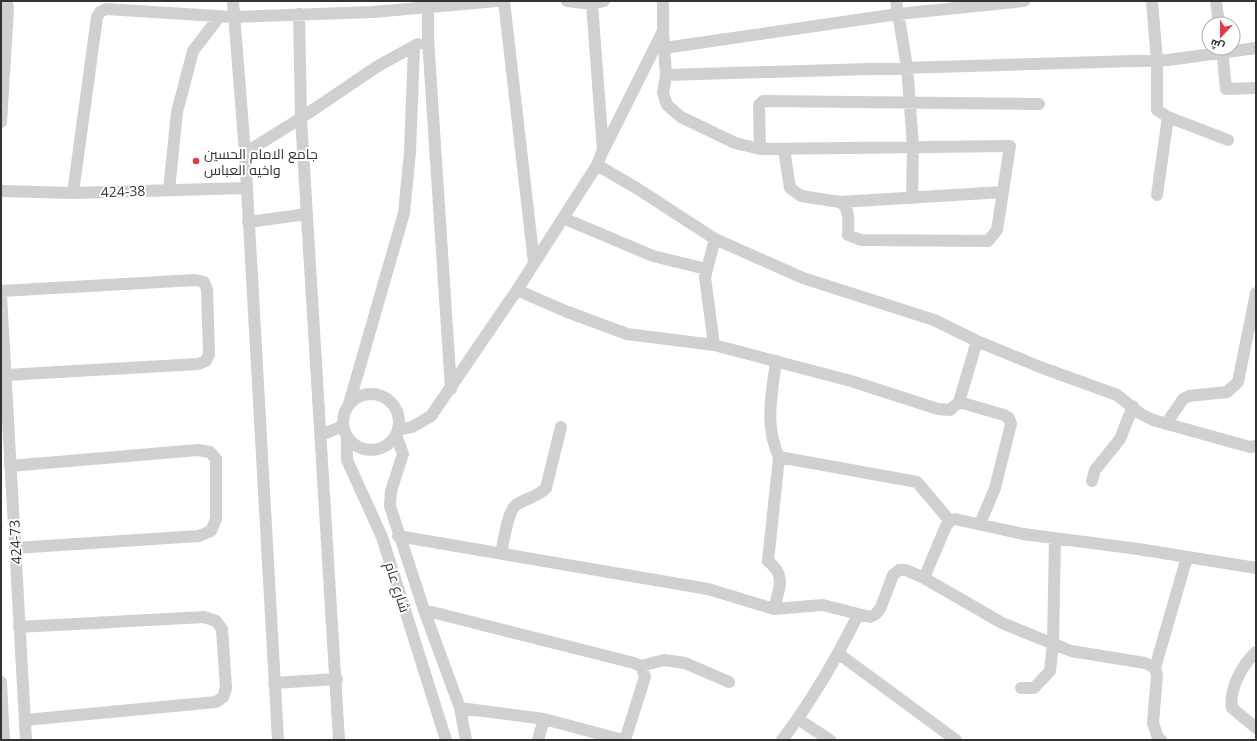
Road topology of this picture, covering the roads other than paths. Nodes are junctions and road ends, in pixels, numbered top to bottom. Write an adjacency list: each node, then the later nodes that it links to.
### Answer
1 (4, 1): 36 (street)
2 (233, 1): 19 (street)
3 (497, 1): 14 (street)
4 (504, 1): 56 (street)
5 (567, 1): 11 (street)
6 (663, 1): 20 (street)
7 (896, 1): 16 (street)
8 (1024, 1): 12 (street)
9 (1152, 1): 28 (street)
10 (1216, 1): 17 (street)
11 (598, 3): 41 (street)
12 (929, 6): 16 (street)
13 (344, 7): 14 (street); 15 (street)
14 (428, 8): 21 (street)
15 (299, 14): 19 (street); 35 (street)
16 (898, 14): 23 (street); 29 (street)
17 (1218, 16)
18 (219, 17): 19 (street); 45 (street); 48 (street)
19 (233, 17): 42 (street)
20 (663, 31): 23 (street); 41 (street)
21 (428, 38): 22 (street); 66 (street)
22 (414, 47): 35 (street); 68 (street)
23 (664, 48): 30 (street)
24 (1256, 48): 25 (street)
25 (1241, 49)
26 (1201, 54): 28 (street)
27 (1223, 56): 31 (street)
28 (1157, 61): 29 (street); 34 (street)
29 (907, 67): 30 (street); 32 (street)
30 (666, 75): 39 (street)
31 (1256, 88)
32 (910, 103): 33 (street); 38 (street); 39 (street)
33 (1039, 104)
34 (1168, 117): 37 (street); 49 (street)
35 (301, 118): 42 (street); 52 (street)
36 (1, 122)
37 (1228, 140)
38 (913, 146): 40 (street); 47 (street); 50 (street)
39 (760, 149): 40 (street)
40 (784, 149): 51 (street)
41 (604, 150): 43 (street)
42 (245, 153): 44 (street)
43 (597, 165): 53 (street); 55 (street)
44 (246, 188): 45 (street, 424-38); 54 (street)
45 (169, 190): 48 (street, 424-38)
46 (1, 191): 48 (street, 424-38)
47 (1003, 192): 50 (street); 51 (street)
48 (73, 193)
49 (1156, 195)
50 (912, 198): 51 (street)
51 (840, 202)
52 (307, 214): 54 (street); 74 (street)
53 (563, 218): 56 (street); 57 (street)
54 (248, 222): 100 (street)
55 (715, 240): 57 (street); 62 (street)
56 (534, 263): 58 (street)
57 (706, 269): 63 (street)
58 (517, 290): 63 (street); 66 (street)
59 (1, 291): 65 (street)
60 (1256, 293): 70 (street)
61 (1, 296): 65 (street, 424-73)
62 (977, 341): 67 (street); 69 (street)
63 (714, 346): 64 (street)
64 (776, 361): 67 (street); 76 (street)
65 (6, 374): 77 (street, 424-73)
66 (451, 389): 73 (street)
67 (959, 402): 80 (street)
68 (349, 404): 72 (street); 73 (street)
69 (1133, 406): 70 (street); 78 (street)
70 (1166, 424): 75 (street)
71 (561, 427): 84 (street)
72 (345, 431): 73 (street); 74 (street); 112 (street, شارع عام)
73 (397, 433): 81 (street, شارع عام)
74 (321, 435): 97 (street)
75 (1256, 446)
76 (779, 457): 79 (street); 88 (street)
77 (10, 466): 83 (street, 424-73); 83 (street)
78 (1092, 481)
79 (950, 521): 80 (street); 87 (street)
80 (980, 524): 82 (street)
81 (398, 536): 84 (street); 89 (street, شارع عام)
82 (1055, 538): 85 (street); 92 (street)
83 (15, 548): 91 (street, 424-73)
84 (501, 553): 88 (street)
85 (1187, 557): 86 (street); 96 (street)
86 (1256, 568)
87 (924, 578): 90 (street); 92 (street)
88 (774, 609): 90 (street)
89 (424, 610): 95 (street); 102 (street, شارع عام)
90 (858, 615): 94 (street)
91 (19, 627): 106 (street, 424-73); 106 (street)
92 (1053, 643): 96 (street); 101 (street)
93 (1256, 652): 107 (street)
94 (839, 654): 105 (street); 118 (street)
95 (641, 666): 99 (street); 115 (street)
96 (1154, 668): 119 (street)
97 (337, 679): 100 (street); 111 (street)
98 (1, 682): 103 (street)
99 (729, 682)
100 (274, 683): 110 (street)
101 (1021, 688)
102 (460, 708): 104 (street); 113 (street, شارع عام)
103 (2, 717): 108 (street)
104 (544, 719): 114 (street); 115 (street)
105 (798, 719): 116 (street); 117 (street)
106 (24, 720): 109 (street, 424-73)
107 (1256, 728)
108 (4, 740)
109 (26, 740)
110 (278, 740)
111 (339, 740)
112 (446, 740)
113 (466, 740)
114 (538, 740)
115 (624, 740)
116 (782, 740)
117 (830, 740)
118 (956, 740)
119 (1161, 740)

